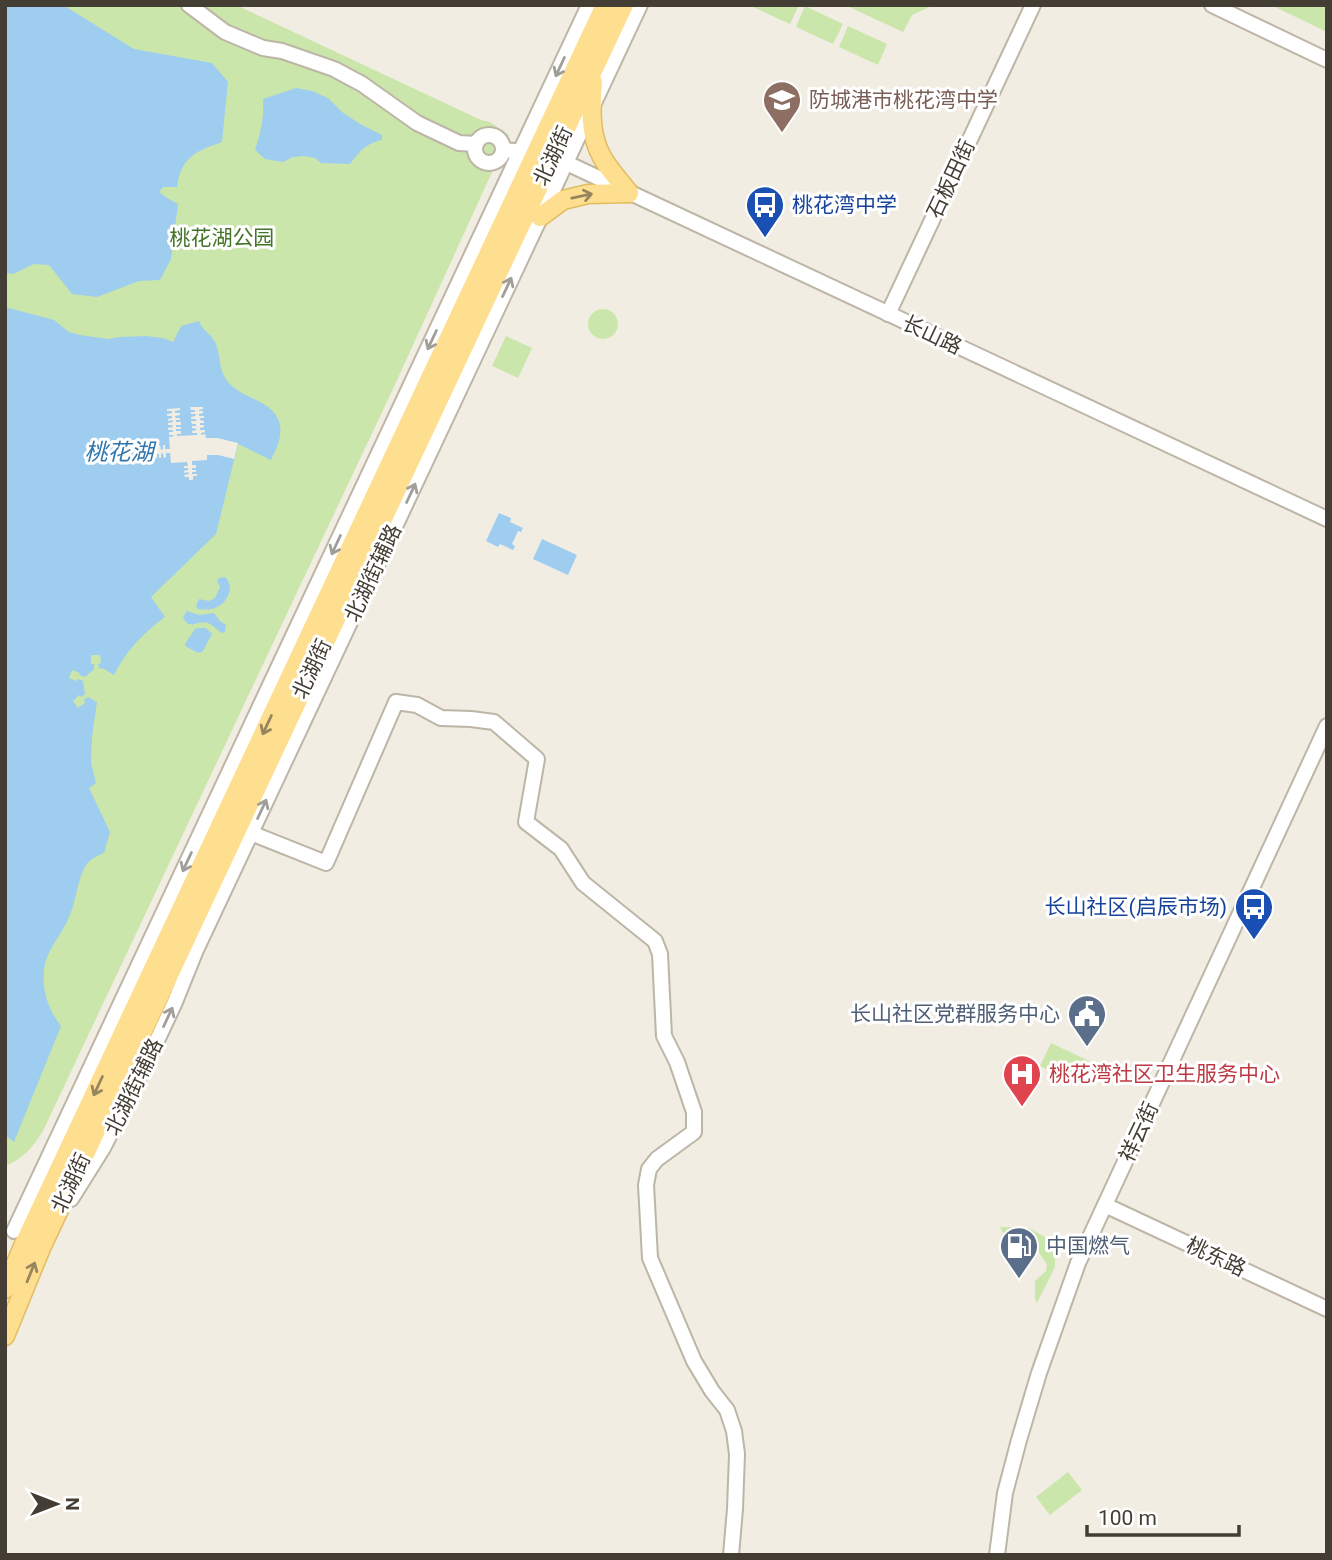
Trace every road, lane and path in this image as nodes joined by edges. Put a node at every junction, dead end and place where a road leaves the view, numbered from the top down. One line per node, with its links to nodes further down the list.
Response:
1 (189, 5): 11 (street)
2 (589, 5): 11 (street, one-way to 11)
3 (605, 5): 11 (main road, 北湖街)
4 (624, 5): 9 (main road, 北湖街)
5 (640, 5): 10 (street)
6 (1033, 5): 14 (street, 石板田街)
7 (1212, 5): 8 (street)
8 (1327, 60)
9 (594, 68): 10 (main road); 11 (main road, 北湖街)
10 (590, 111): 11 (street); 12 (main road)
11 (544, 156): 12 (street, 长山路); 13 (street); 15 (main road, 北湖街); 22 (street, one-way to 22); 23 (main road, 北湖街, one-way to 23)
12 (629, 193): 13 (main road, one-way to 12); 14 (street, 长山路)
13 (540, 217): 15 (street, one-way to 13)
14 (888, 314): 16 (street, 长山路)
15 (457, 377): 18 (main road, 北湖街, one-way to 15)
16 (1327, 519)
17 (1327, 726): 21 (street, 祥云街)
18 (290, 733): 19 (street, one-way to 18); 20 (main road, 北湖街)
19 (251, 833): 20 (street); 26 (street)
20 (221, 880): 25 (main road, 北湖街, one-way to 20)
21 (1105, 1205): 24 (street, 桃东路); 27 (street, 祥云街)
22 (14, 1231)
23 (5, 1289)
24 (1327, 1309)
25 (5, 1335)
26 (731, 1555)
27 (997, 1555)

